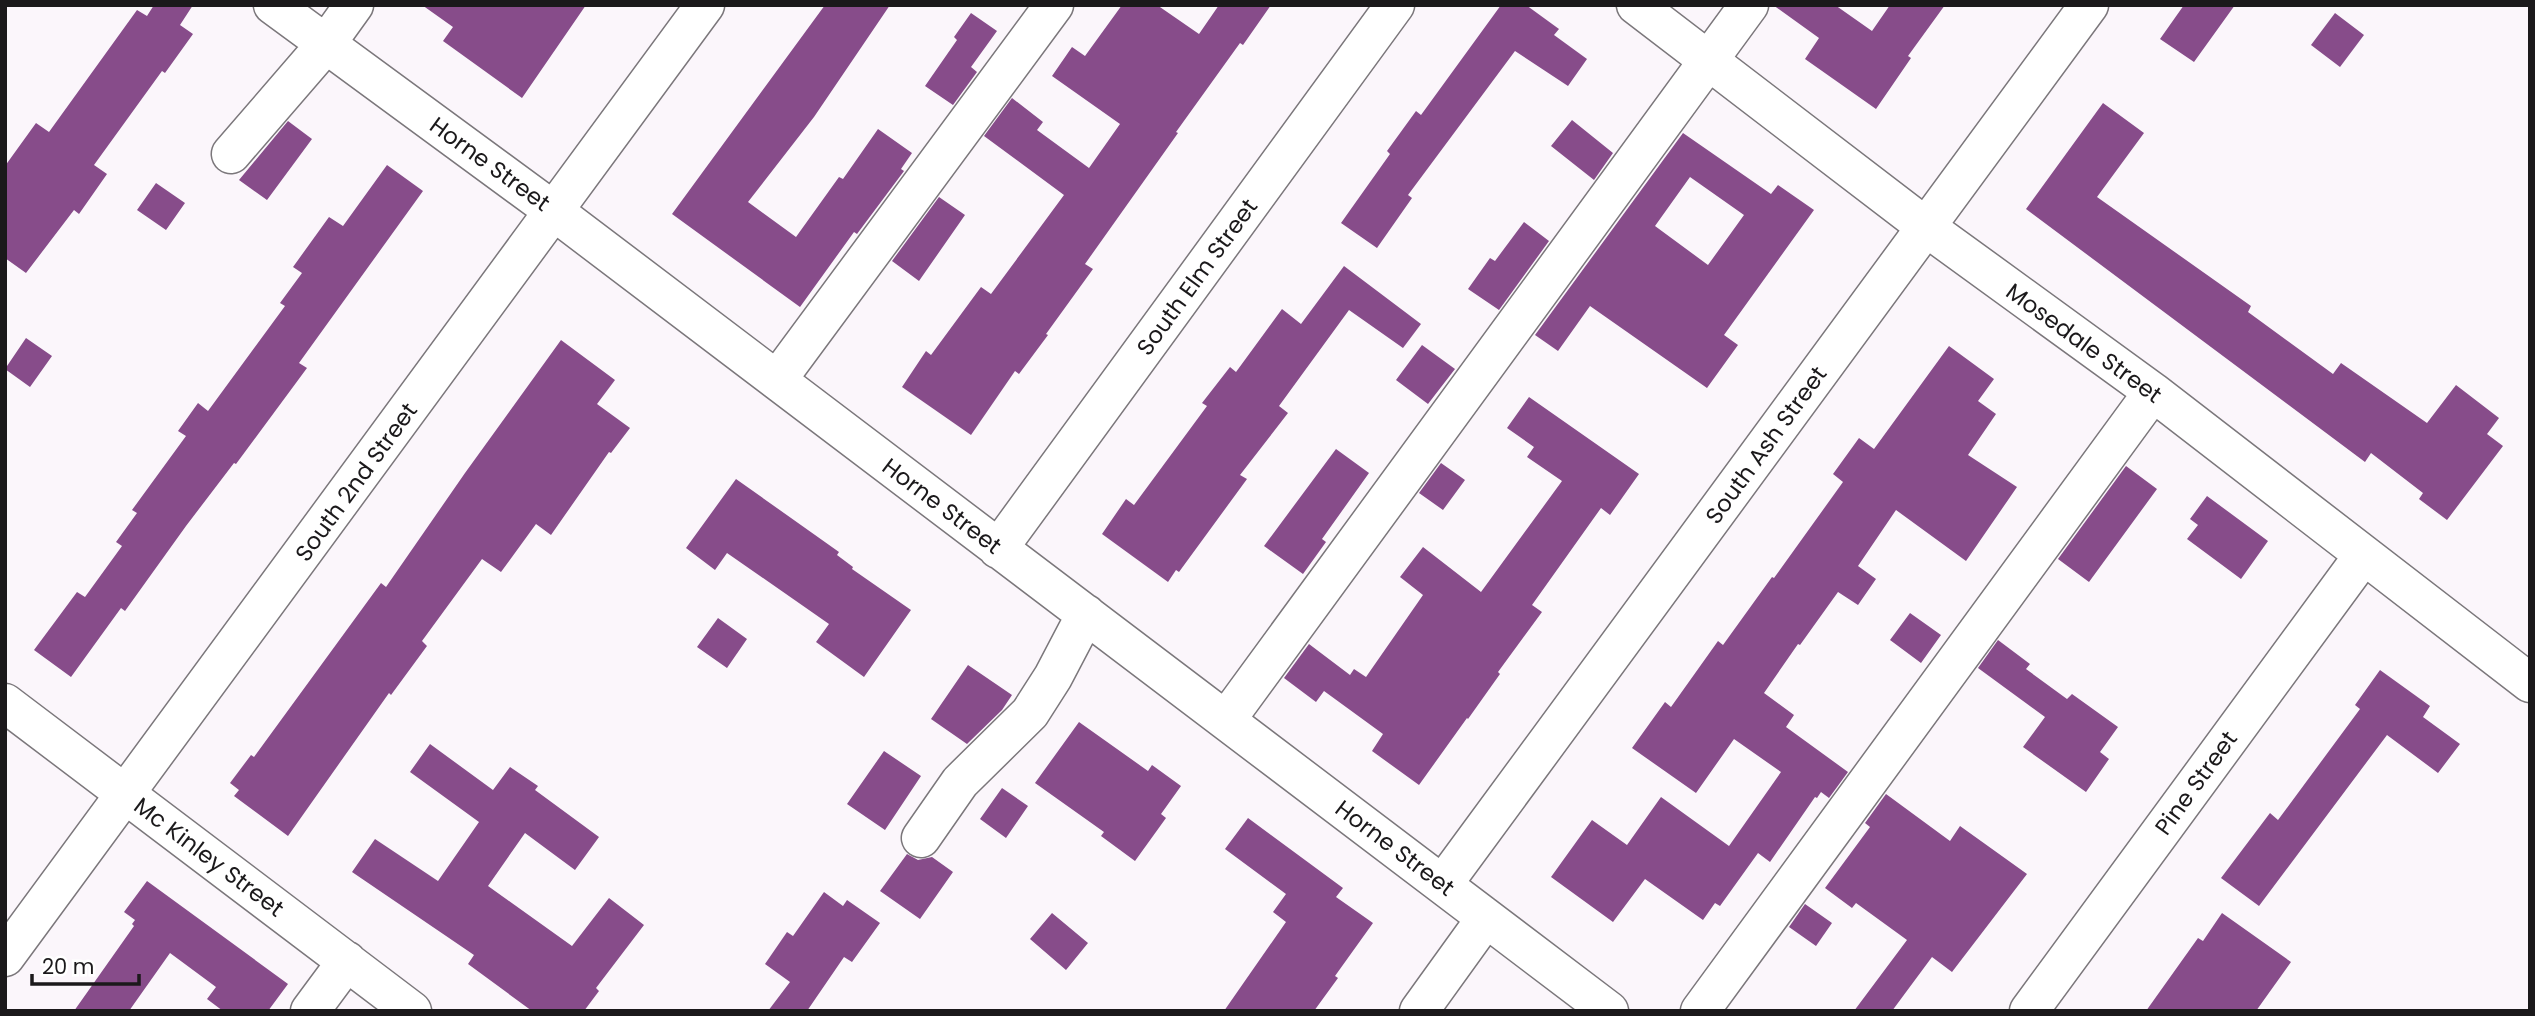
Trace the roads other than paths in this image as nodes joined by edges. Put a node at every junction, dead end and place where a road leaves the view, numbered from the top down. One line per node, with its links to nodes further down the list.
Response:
1 (272, 5): 9 (street, Horne Street)
2 (354, 5): 9 (street)
3 (705, 5): 12 (street, South 2nd Street)
4 (1054, 5): 14 (street)
5 (1395, 5): 16 (street, South Elm Street)
6 (1636, 5): 10 (street, Mosedale Street)
7 (1749, 5): 10 (street)
8 (2089, 5): 13 (street, South Ash Street)
9 (326, 44): 11 (street); 12 (street, Horne Street)
10 (1709, 60): 13 (street, Mosedale Street); 21 (street)
11 (231, 155)
12 (555, 212): 14 (street, Horne Street); 22 (street, South 2nd Street)
13 (1926, 227): 15 (street, Mosedale Street); 24 (street, South Ash Street)
14 (777, 380): 16 (street, Horne Street)
15 (2153, 392): 17 (street, Mosedale Street); 32 (street)
16 (998, 549): 18 (street, Horne Street)
17 (2363, 556): 19 (street, Mosedale Street); 33 (street, Pine Street)
18 (1086, 614): 21 (street, Horne Street); 23 (street)
19 (2530, 683)
20 (5, 703): 22 (street, Mc Kinley Street)
21 (1226, 720): 24 (street, Horne Street)
22 (126, 794): 26 (street, South 2nd Street); 27 (street, Mc Kinley Street)
23 (921, 838)
24 (1443, 884): 25 (street, Horne Street)
25 (1486, 918): 30 (street); 31 (street, Horne Street)
26 (5, 957)
27 (347, 961): 28 (street); 29 (street, Mc Kinley Street)
28 (310, 1011)
29 (412, 1011)
30 (1419, 1011)
31 (1609, 1011)
32 (1700, 1011)
33 (2029, 1011)

